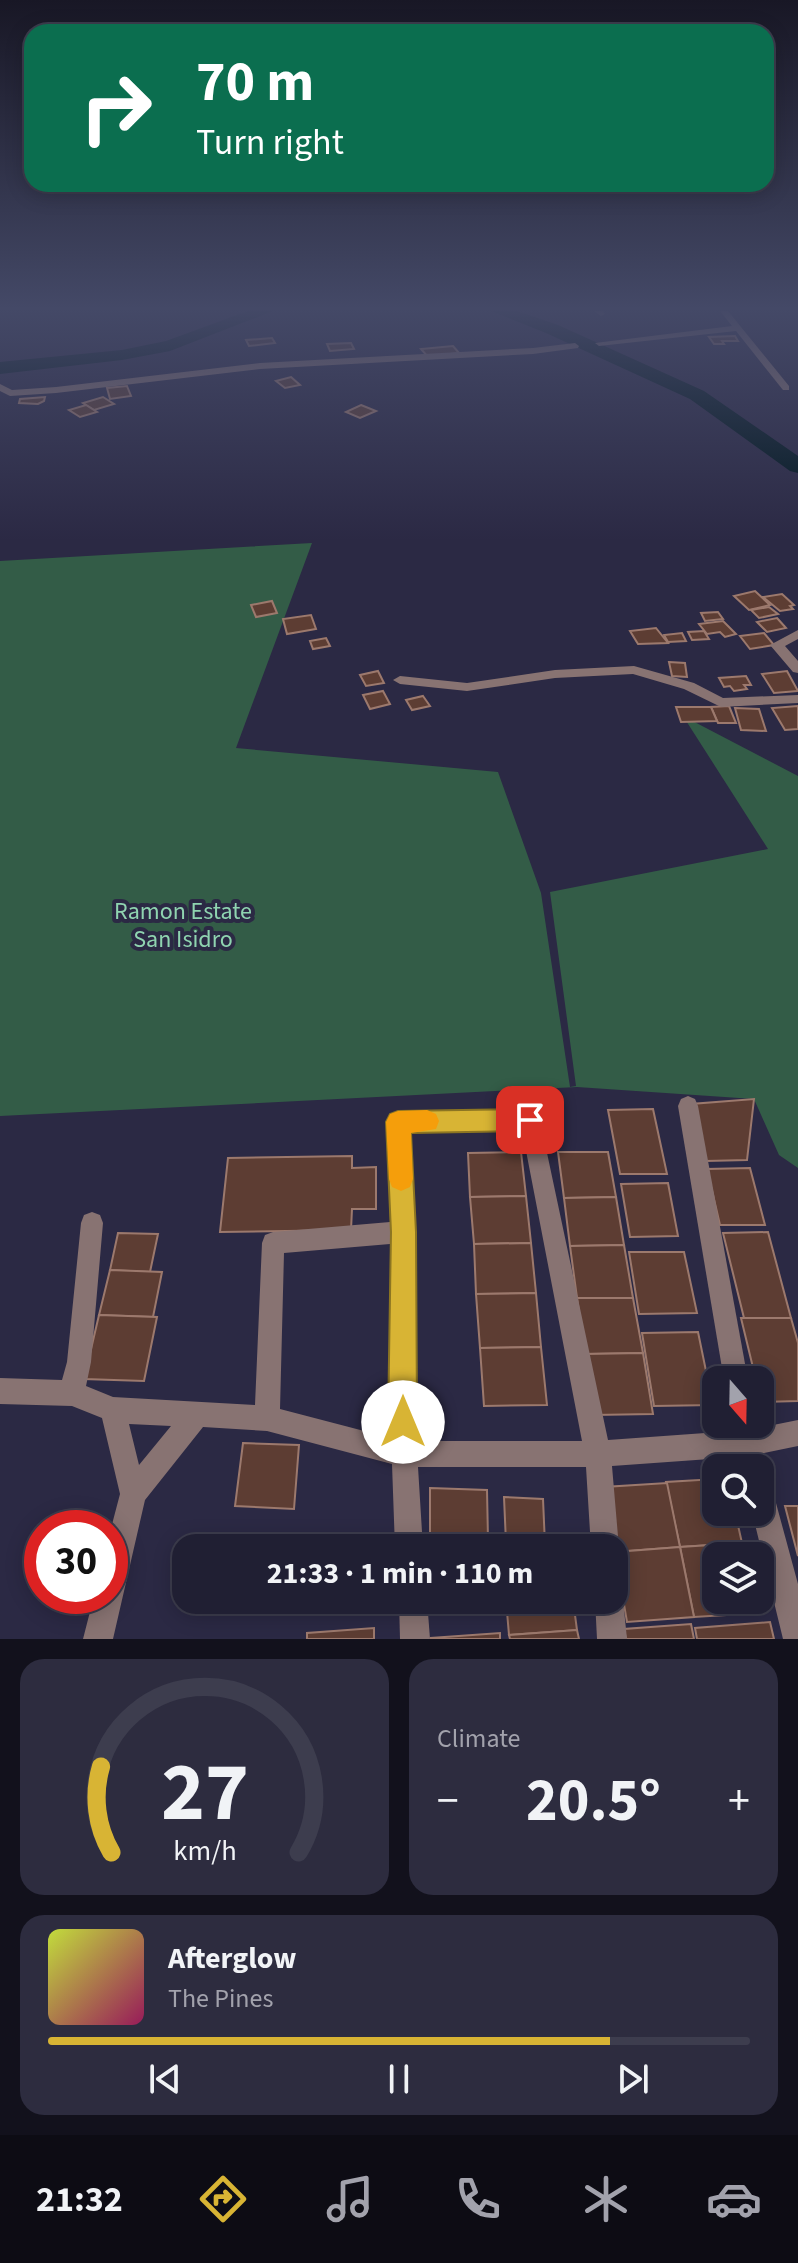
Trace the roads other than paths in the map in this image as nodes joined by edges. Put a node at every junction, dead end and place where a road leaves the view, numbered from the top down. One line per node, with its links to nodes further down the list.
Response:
1 (0, 387): 2 (street)
2 (77, 387)
3 (798, 634): 4 (street)
4 (798, 669)
5 (400, 680): 6 (street)
6 (798, 699)
7 (688, 1106): 10 (street)
8 (92, 1223): 12 (street)
9 (404, 1232): 15 (street); 18 (street); 19 (street)
10 (734, 1366)
11 (0, 1391): 12 (street)
12 (72, 1393): 13 (street)
13 (113, 1410): 14 (street); 20 (street)
14 (197, 1414): 15 (street); 20 (street)
15 (267, 1418): 18 (street)
16 (798, 1433): 17 (street)
17 (748, 1445): 19 (street)
18 (403, 1454): 19 (street); 23 (street)
19 (598, 1454): 24 (street)
20 (133, 1494): 21 (street)
21 (128, 1515)
22 (769, 1526): 31 (street)
23 (408, 1534)
24 (604, 1534)
25 (104, 1614): 28 (street)
26 (414, 1614): 29 (street)
27 (610, 1614): 30 (street)
28 (98, 1639)
29 (415, 1639)
30 (612, 1639)
31 (798, 1639)

